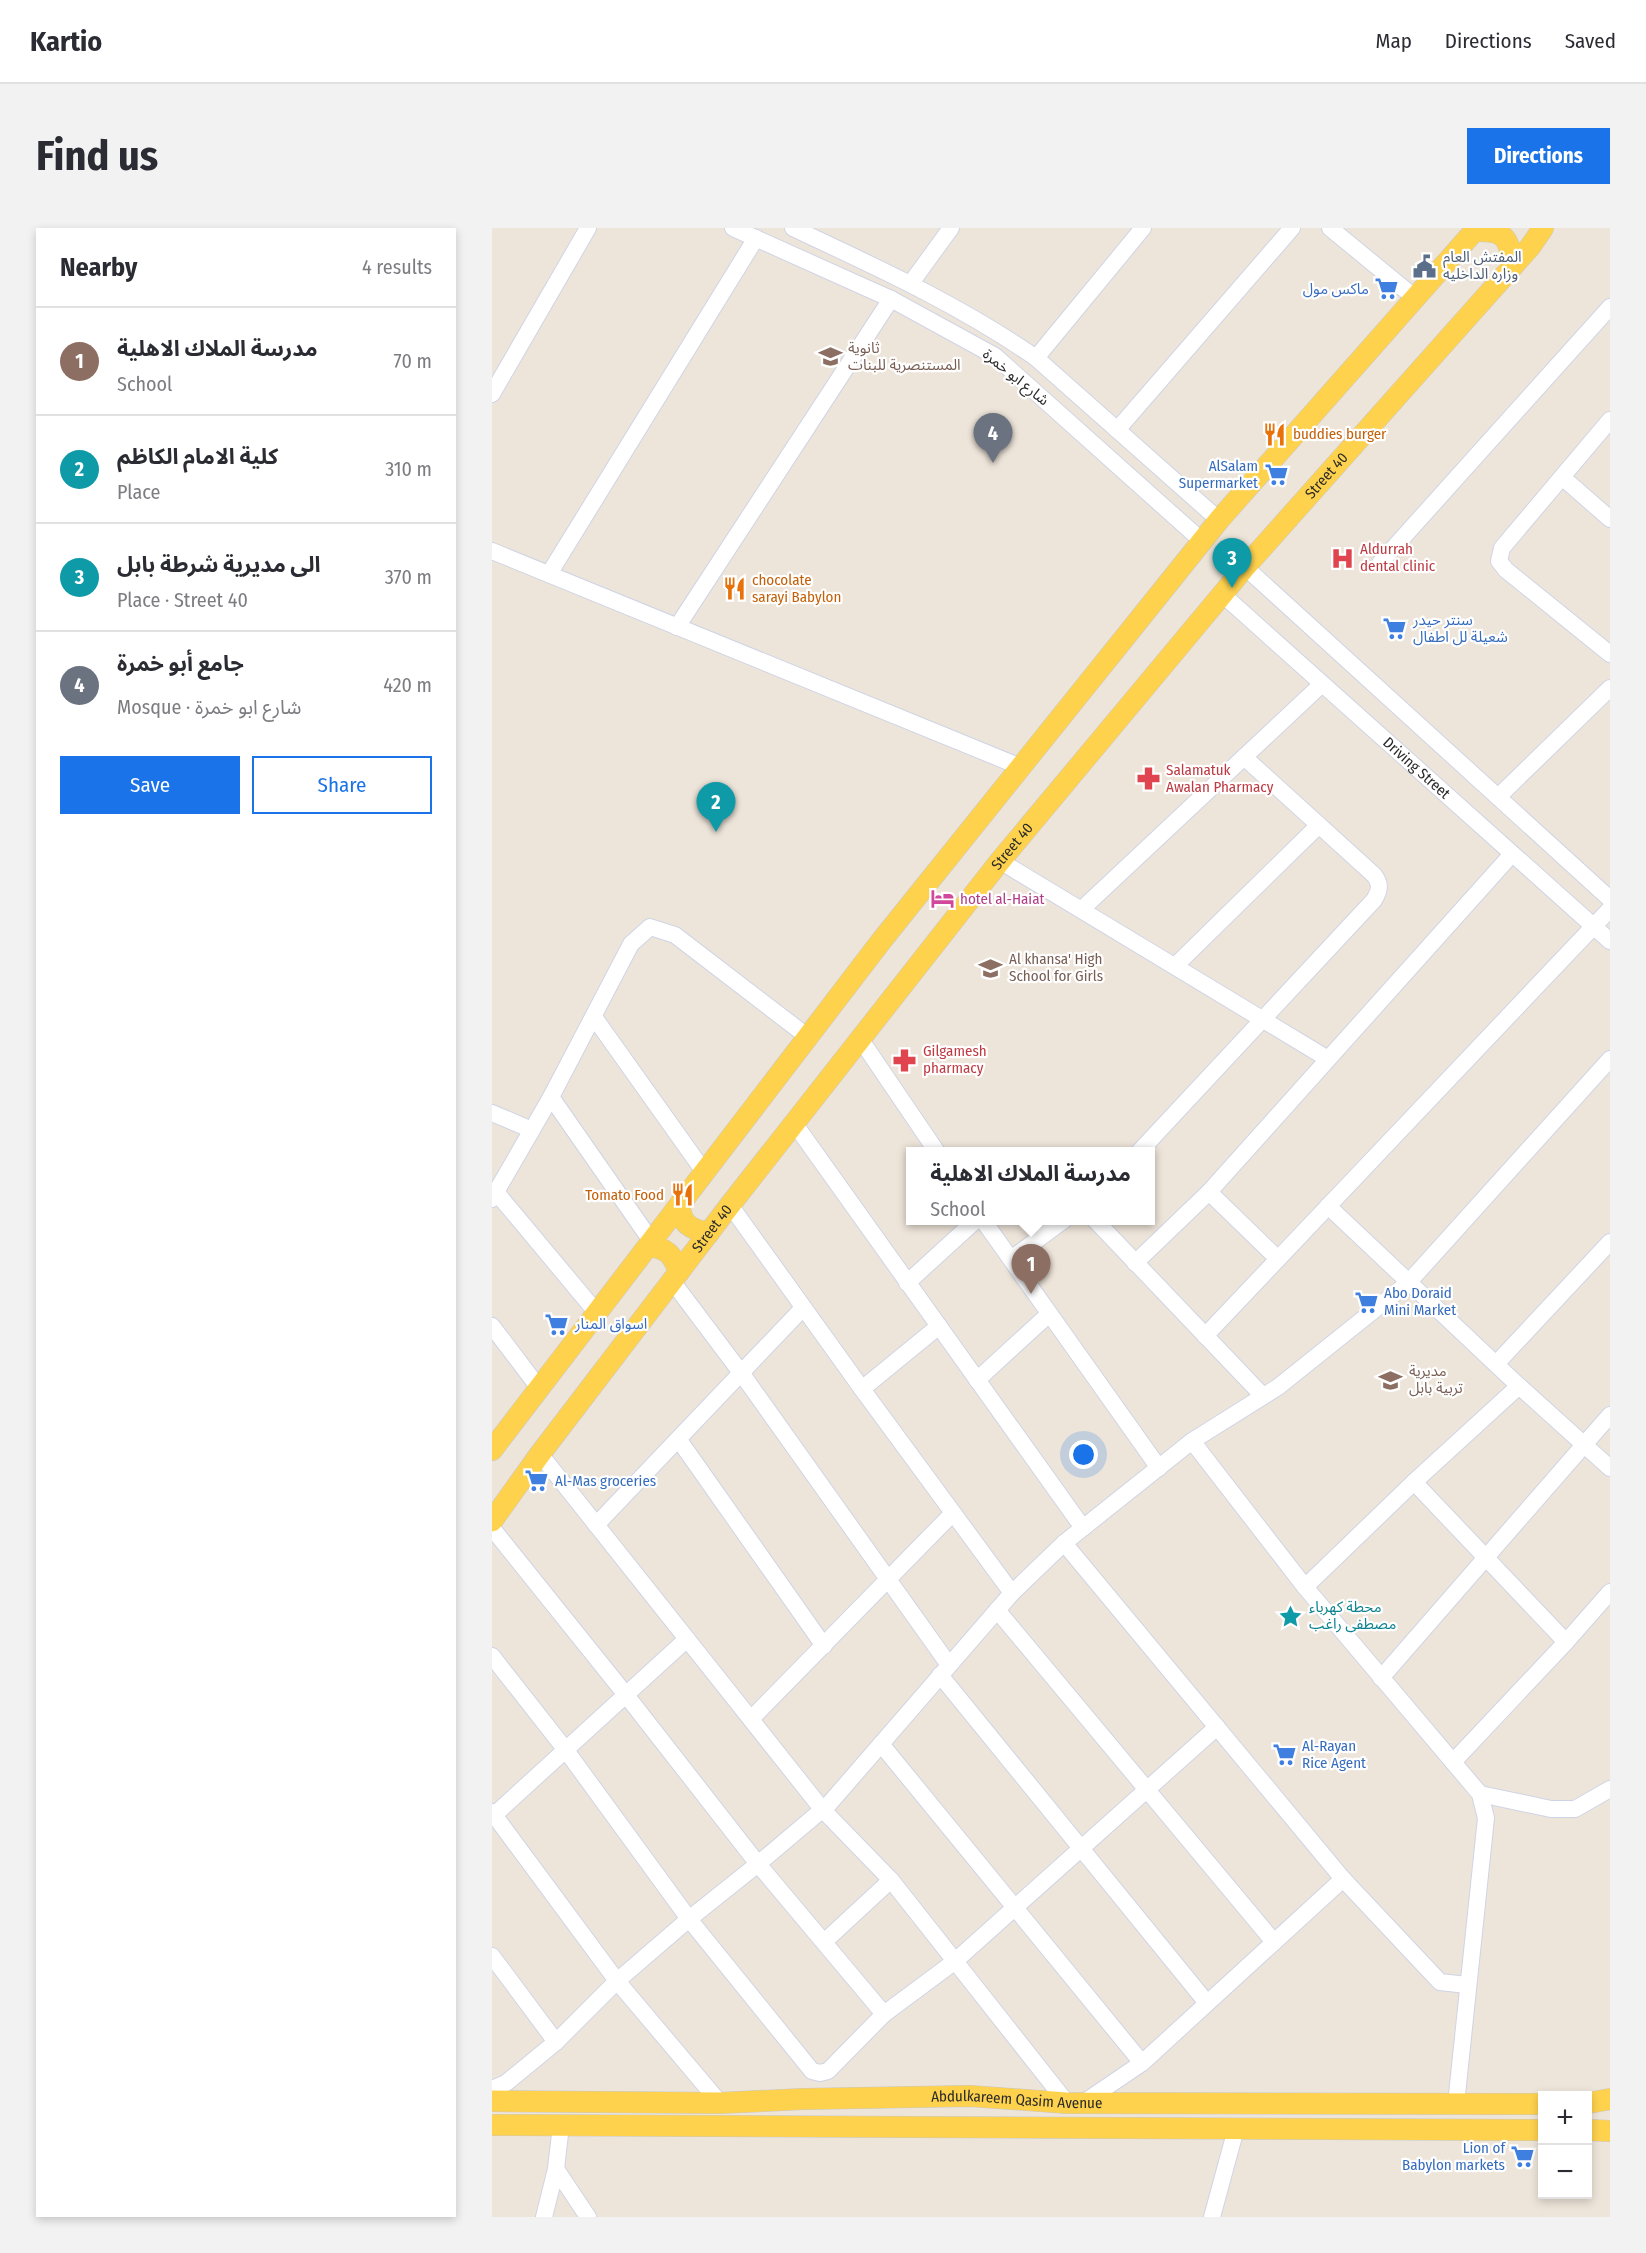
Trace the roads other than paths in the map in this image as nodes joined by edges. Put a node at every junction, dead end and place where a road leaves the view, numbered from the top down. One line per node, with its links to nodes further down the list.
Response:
1 (588, 228): 18 (street)
2 (733, 228): 10 (street, شارع ابو خمرة)
3 (793, 228): 12 (street, شارع ابو خمرة)
4 (951, 228): 12 (street)
5 (1143, 228): 17 (street)
6 (1292, 228): 20 (street)
7 (1330, 228): 13 (street)
8 (1544, 228): 11 (main road, Street 40)
9 (1475, 229): 11 (main road); 13 (main road)
10 (756, 238): 14 (street, شارع ابو خمرة); 28 (street)
11 (1514, 264): 27 (main road, Street 40)
12 (917, 287): 16 (street); 17 (street, شارع ابو خمرة)
13 (1414, 297): 23 (main road)
14 (891, 299): 16 (street, شارع ابو خمرة); 30 (street)
15 (1610, 307): 26 (street)
16 (912, 312): 24 (street, شارع ابو خمرة)
17 (1036, 358): 20 (street, شارع ابو خمرة)
18 (492, 394)
19 (1610, 420): 21 (street)
20 (1116, 429): 23 (street, شارع ابو خمرة)
21 (1562, 477): 22 (street); 31 (street)
22 (1610, 519)
23 (1219, 520): 24 (main road)
24 (1202, 541): 35 (main road)
25 (492, 551): 28 (street)
26 (1380, 563)
27 (1245, 567): 29 (main road, Street 40); 36 (street)
28 (549, 574): 30 (street)
29 (1222, 594): 32 (street, Driving Street); 39 (main road, Street 40)
30 (677, 627): 35 (street)
31 (1610, 654)
32 (1322, 684): 34 (street); 38 (street, Driving Street)
33 (1610, 688): 36 (street)
34 (1244, 757): 37 (street); 41 (street)
35 (1021, 767): 48 (main road)
36 (1498, 797): 40 (street)
37 (1319, 825): 45 (street); 47 (street)
38 (1512, 854): 43 (street, Driving Street); 50 (street)
39 (1000, 861): 41 (street); 49 (main road, Street 40)
40 (1610, 899)
41 (1082, 909): 45 (street)
42 (1610, 909): 43 (street)
43 (1594, 927): 44 (street, Driving Street); 63 (street)
44 (1610, 941)
45 (1175, 966): 47 (street)
46 (594, 1017): 48 (street); 52 (street); 58 (street)
47 (1263, 1020): 50 (street); 57 (street)
48 (808, 1037): 58 (main road)
49 (861, 1040): 54 (main road, Street 40); 56 (street)
50 (1328, 1059): 59 (street)
51 (1610, 1059): 75 (street)
52 (551, 1097): 55 (street); 70 (street)
53 (492, 1113): 55 (street)
54 (794, 1122): 61 (main road, Street 40); 76 (street)
55 (532, 1130): 60 (street)
56 (933, 1147)
57 (1144, 1147)
58 (705, 1173): 62 (main road)
59 (1209, 1192): 72 (street); 73 (street)
60 (494, 1196): 78 (street)
61 (730, 1204): 68 (main road, Street 40); 77 (street)
62 (680, 1205): 68 (main road); 70 (main road)
63 (1328, 1206): 72 (street); 75 (street)
64 (972, 1225): 76 (street)
65 (986, 1225): 71 (street)
66 (1058, 1225): 71 (street)
67 (1099, 1225): 73 (street)
68 (709, 1233): 74 (main road, Street 40)
69 (1610, 1242): 83 (street)
70 (650, 1244): 74 (main road); 78 (main road)
71 (1011, 1259): 79 (street)
72 (1278, 1259): 82 (street)
73 (1135, 1263): 82 (street)
74 (676, 1276): 84 (street); 95 (main road, Street 40)
75 (1408, 1282): 83 (street); 89 (street)
76 (907, 1283): 81 (street)
77 (803, 1308): 84 (street); 88 (street)
78 (597, 1313): 87 (main road)
79 (1049, 1314): 85 (street); 96 (street)
80 (492, 1326): 87 (street)
81 (939, 1326): 85 (street); 88 (street)
82 (1205, 1336): 89 (street)
83 (1496, 1364): 86 (street)
84 (742, 1374): 91 (street); 106 (street)
85 (977, 1380): 103 (street)
86 (1519, 1386): 93 (street); 98 (street)
87 (540, 1388): 94 (main road)
88 (862, 1389): 99 (street)
89 (1263, 1396): 92 (street)
90 (1610, 1415): 93 (street)
91 (678, 1440): 101 (street); 113 (street)
92 (1192, 1442): 96 (street); 107 (street)
93 (1583, 1444): 97 (street); 105 (street)
94 (492, 1450)
95 (540, 1454): 100 (main road, Street 40); 101 (street)
96 (1159, 1468): 103 (street)
97 (1610, 1468)
98 (1414, 1482): 105 (street); 107 (street)
99 (953, 1514): 106 (street); 109 (street)
100 (492, 1521)
101 (596, 1525): 111 (street)
102 (492, 1528): 117 (street)
103 (1083, 1528): 104 (street)
104 (1064, 1543): 109 (street); 119 (street)
105 (1486, 1556): 112 (street); 116 (street)
106 (888, 1580): 113 (street); 115 (street)
107 (1305, 1587): 116 (street)
108 (1610, 1592): 112 (street)
109 (1012, 1593): 110 (street)
110 (997, 1610): 115 (street); 123 (street)
111 (687, 1639): 117 (street); 118 (street)
112 (1566, 1642): 122 (street)
113 (824, 1646): 118 (street)
114 (492, 1656): 121 (street)
115 (945, 1670): 120 (street); 128 (street)
116 (1381, 1678): 122 (street)
117 (626, 1695): 121 (street); 129 (street)
118 (751, 1719): 126 (street)
119 (1217, 1726): 123 (street); 130 (street)
120 (880, 1744): 126 (street); 132 (street)
121 (565, 1749): 127 (street); 133 (street)
122 (1453, 1762): 125 (street)
123 (1146, 1789): 128 (street); 135 (street)
124 (1610, 1789): 125 (street)
125 (1480, 1794): 139 (street)
126 (822, 1809): 129 (street); 131 (street)
127 (493, 1815): 138 (street)
128 (1080, 1847): 132 (street); 140 (street)
129 (758, 1864): 133 (street); 134 (street)
130 (1343, 1879): 135 (street); 139 (street)
131 (891, 1880): 134 (street); 137 (street)
132 (1014, 1906): 137 (street); 143 (street)
133 (689, 1919): 138 (street); 144 (street)
134 (824, 1942): 141 (street)
135 (1274, 1942): 140 (street)
136 (492, 1956): 142 (street)
137 (954, 1962): 141 (street); 153 (street)
138 (617, 1981): 142 (street); 152 (street)
139 (1467, 1985): 154 (street)
140 (1207, 2003): 143 (street)
141 (884, 2014): 144 (street)
142 (556, 2042): 145 (street)
143 (1142, 2063): 153 (street)
144 (820, 2073): 147 (street)
145 (516, 2074): 146 (street); 150 (street)
146 (492, 2089)
147 (816, 2098): 152 (main road, Abdulkareem Qasim Avenue); 153 (main road, Abdulkareem Qasim Avenue)
148 (1610, 2099): 151 (main road)
149 (492, 2101): 150 (main road, Abdulkareem Qasim Avenue)
150 (528, 2102): 152 (main road, Abdulkareem Qasim Avenue)
151 (1592, 2102)
152 (720, 2103)
153 (1075, 2103): 154 (main road, Abdulkareem Qasim Avenue)
154 (1456, 2104): 155 (main road, Abdulkareem Qasim Avenue)
155 (1538, 2104)
156 (492, 2125): 157 (main road, Abdulkareem Qasim Avenue)
157 (561, 2125): 158 (main road, Abdulkareem Qasim Avenue); 162 (street)
158 (1236, 2128): 159 (main road, Abdulkareem Qasim Avenue); 165 (street)
159 (1538, 2130)
160 (1592, 2130): 161 (main road)
161 (1610, 2131)
162 (556, 2169): 163 (street); 164 (street)
163 (544, 2217)
164 (588, 2217)
165 (1212, 2217)

